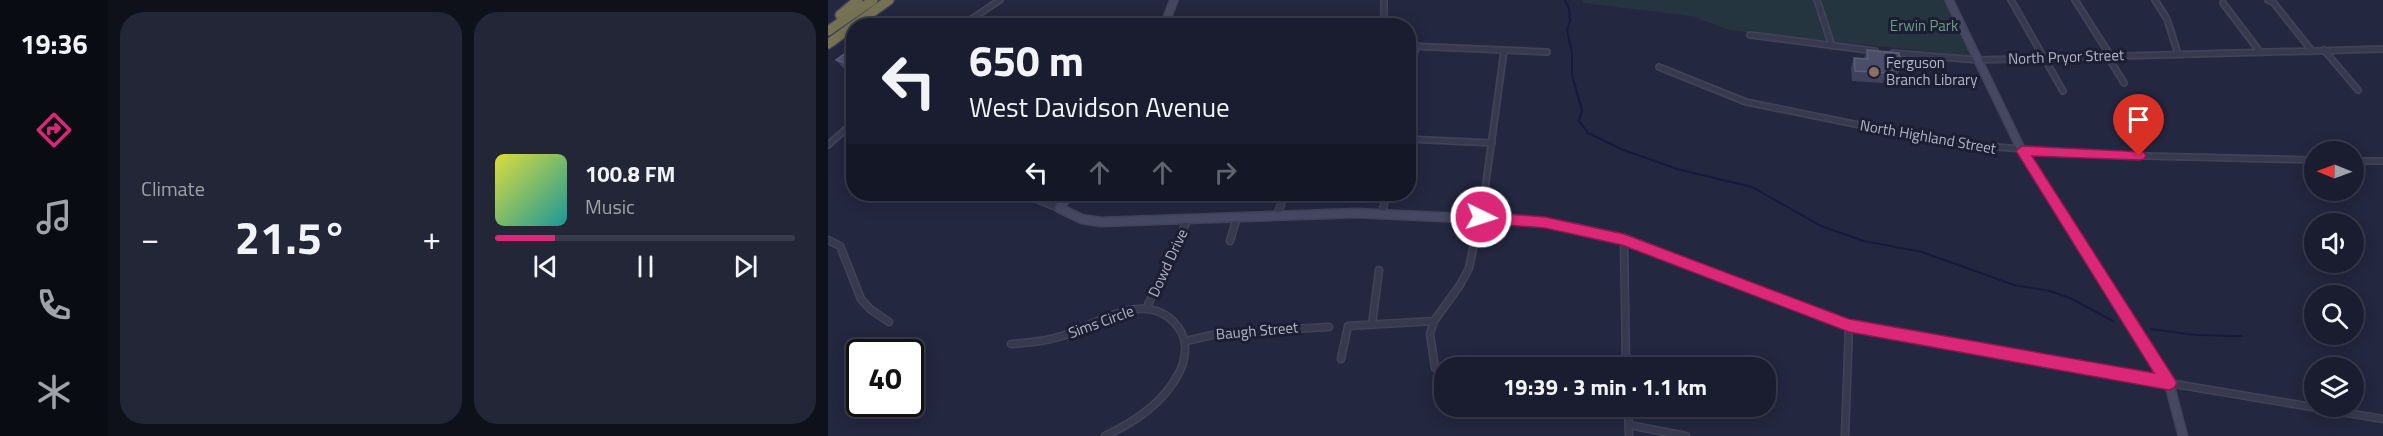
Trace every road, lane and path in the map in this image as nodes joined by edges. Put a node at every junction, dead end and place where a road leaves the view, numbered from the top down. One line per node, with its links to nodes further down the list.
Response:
1 (858, 0): 20 (highway)
2 (873, 0): 14 (highway)
3 (889, 0): 15 (highway)
4 (1000, 0): 16 (street)
5 (1174, 0): 17 (street)
6 (1384, 0): 18 (street)
7 (1817, 0): 26 (street)
8 (1949, 0): 36 (street)
9 (2011, 0): 35 (street)
10 (2075, 0): 34 (street)
11 (2156, 0): 33 (street)
12 (2270, 1): 30 (street)
13 (2223, 3): 32 (street)
14 (847, 18)
15 (864, 18)
16 (973, 18)
17 (1167, 18)
18 (1384, 18)
19 (846, 19): 21 (highway)
20 (828, 24)
21 (828, 31)
22 (846, 31): 24 (highway)
23 (1750, 35): 26 (street, North Pryor Street)
24 (828, 44)
25 (1416, 46): 29 (street)
26 (1832, 46): 36 (street, North Pryor Street)
27 (2383, 49): 28 (street, North Pryor Street)
28 (2324, 50): 30 (street, North Pryor Street); 39 (street)
29 (1504, 51): 31 (street); 43 (street)
30 (2312, 51): 32 (street, North Pryor Street)
31 (1546, 52)
32 (2260, 52): 33 (street, North Pryor Street)
33 (2178, 54): 34 (street, North Pryor Street)
34 (2110, 55): 35 (street, North Pryor Street); 38 (street)
35 (2044, 57): 36 (street, North Pryor Street); 40 (street)
36 (1978, 60): 45 (street)
37 (1659, 67): 45 (street, North Highland Street)
38 (2124, 83)
39 (2358, 90)
40 (2063, 91)
41 (846, 129): 44 (street)
42 (1416, 139): 43 (street)
43 (1492, 143): 57 (street)
44 (828, 145)
45 (2022, 151): 46 (street, North Highland Street); 74 (street)
46 (2304, 160)
47 (2364, 161): 48 (street)
48 (2383, 161)
49 (1042, 201): 53 (street)
50 (1064, 201): 53 (street)
51 (1282, 201): 55 (street)
52 (1385, 201): 54 (street)
53 (1059, 208): 58 (street)
54 (1382, 213): 55 (street); 57 (street)
55 (1277, 216): 56 (street)
56 (1237, 217): 58 (street); 61 (street)
57 (1481, 217): 59 (street); 64 (street)
58 (1188, 219): 63 (street, Dowd Drive)
59 (1624, 239): 67 (street); 72 (street)
60 (828, 240): 65 (street)
61 (1230, 241)
62 (1380, 270): 66 (street)
63 (1147, 307): 69 (street, Sims Circle); 70 (street, Sims Circle)
64 (1434, 321): 66 (street); 71 (street)
65 (890, 322)
66 (1372, 325): 73 (street)
67 (1849, 326): 74 (street); 81 (street)
68 (1329, 327): 69 (street, Baugh Street)
69 (1186, 341): 78 (street)
70 (1011, 345)
71 (1434, 357)
72 (1626, 357)
73 (1341, 359)
74 (2169, 383): 76 (street); 82 (street)
75 (1629, 417): 77 (street)
76 (2383, 419)
77 (1629, 425): 79 (street); 80 (street)
78 (1105, 436)
79 (1629, 436)
80 (1686, 436)
81 (1845, 436)
82 (2183, 436)

